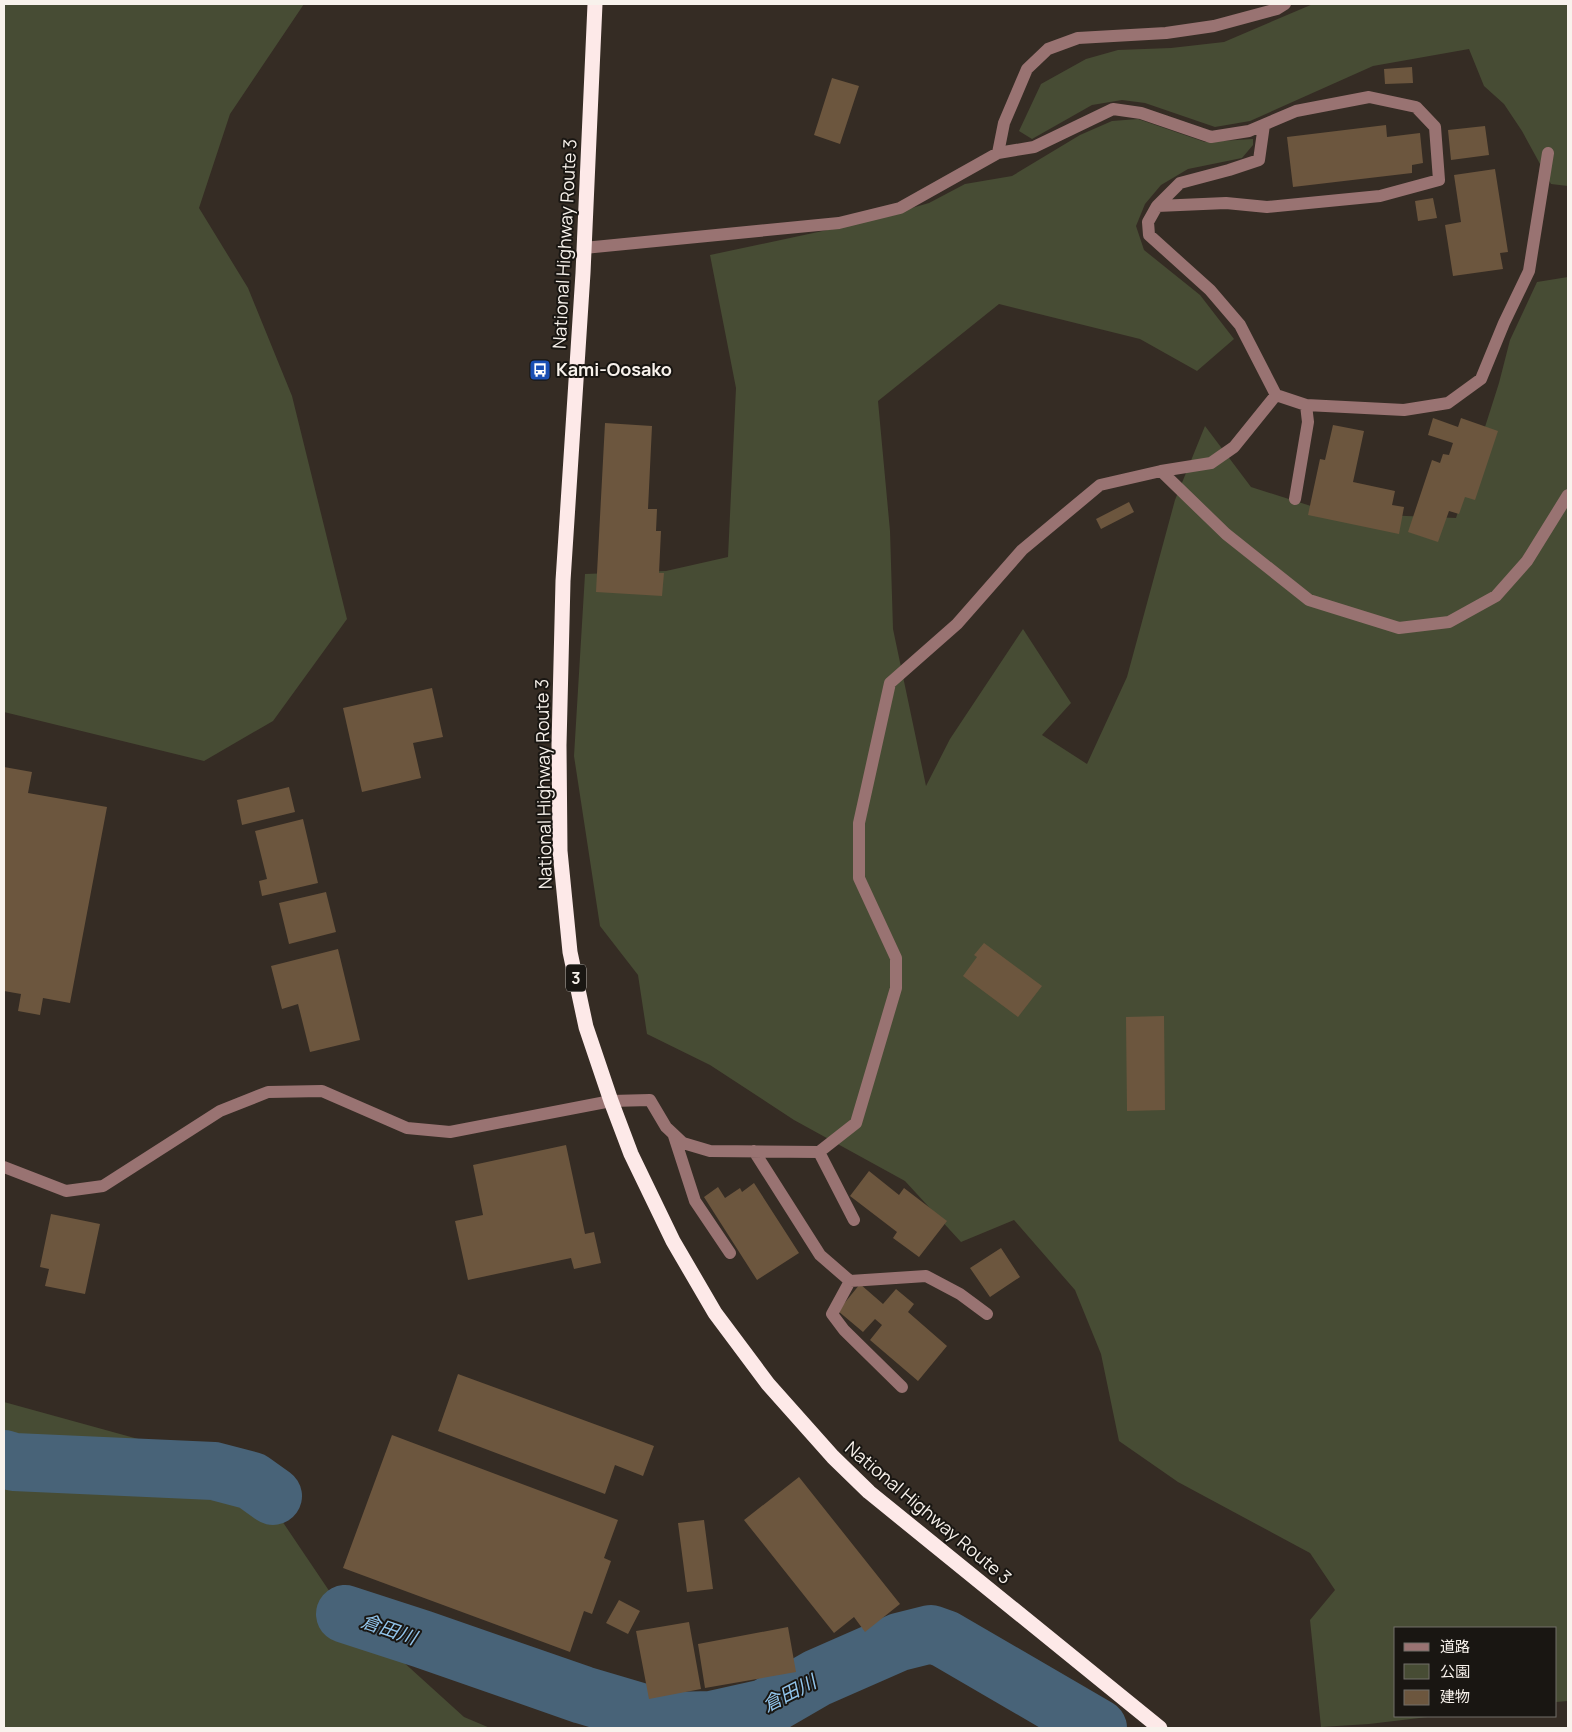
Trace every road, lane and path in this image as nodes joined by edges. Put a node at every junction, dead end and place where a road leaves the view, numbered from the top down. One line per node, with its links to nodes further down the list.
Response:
1 (595, 4): 7 (highway, National Highway Route 3 / 3)
2 (1286, 4): 4 (street)
3 (1264, 125): 4 (street); 6 (street); 6 (street)
4 (998, 153): 7 (street)
5 (1548, 154): 9 (street)
6 (1157, 206): 8 (street)
7 (584, 248): 13 (highway, National Highway Route 3 / 3)
8 (1276, 396): 9 (street); 10 (street)
9 (1306, 405): 12 (street)
10 (1162, 471): 11 (street); 16 (street)
11 (1568, 495)
12 (1295, 499)
13 (611, 1101): 14 (street); 17 (street); 23 (highway, National Highway Route 3 / 3)
14 (673, 1134): 15 (street); 19 (street)
15 (754, 1151): 16 (street); 20 (street)
16 (819, 1152): 18 (street)
17 (4, 1167)
18 (854, 1220)
19 (730, 1253)
20 (850, 1281): 21 (street); 22 (street)
21 (987, 1314)
22 (902, 1387)
23 (1160, 1728)

